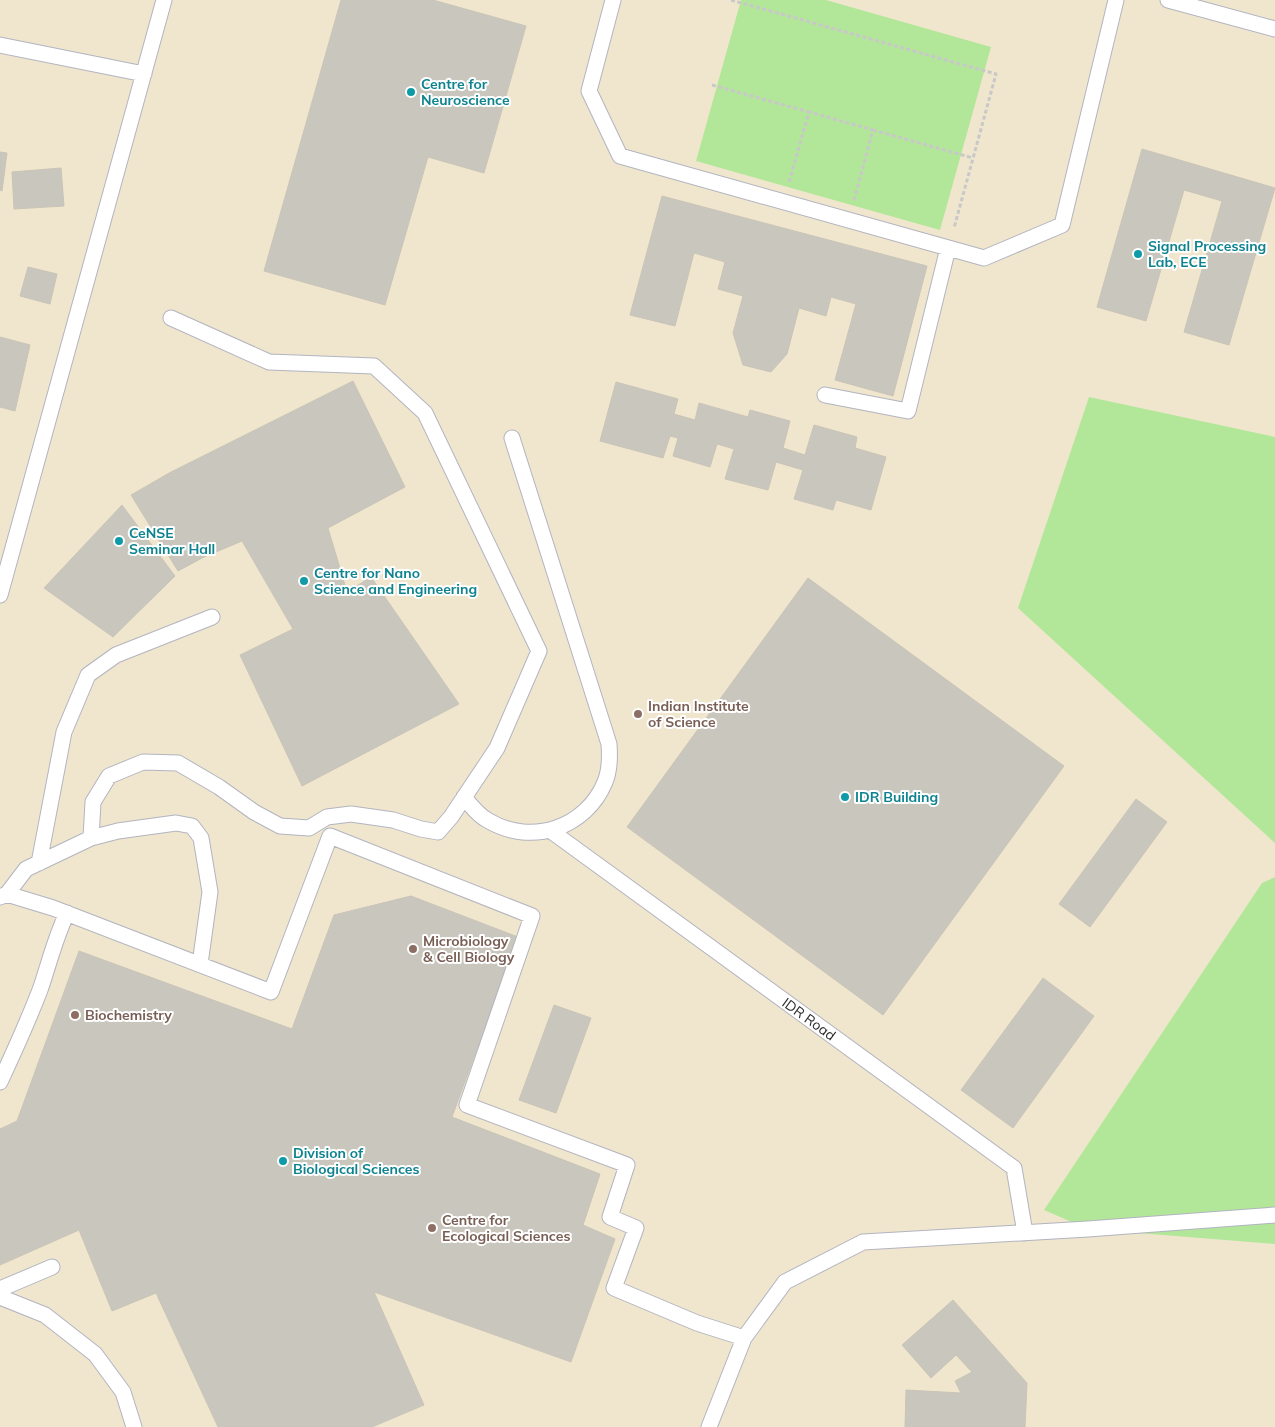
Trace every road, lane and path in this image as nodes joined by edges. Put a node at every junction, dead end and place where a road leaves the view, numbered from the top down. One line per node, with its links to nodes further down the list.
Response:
1 (164, 0): 8 (lane)
2 (613, 0): 13 (lane)
3 (731, 0): 12 (path)
4 (1116, 0): 15 (lane)
5 (1168, 0): 6 (lane)
6 (1275, 29)
7 (0, 45): 8 (lane)
8 (144, 74): 19 (lane)
9 (712, 85): 10 (path)
10 (809, 112): 11 (path); 13 (path)
11 (873, 130): 12 (path); 14 (path)
12 (973, 158): 15 (path)
13 (784, 202): 14 (lane)
14 (848, 220): 15 (lane)
15 (948, 248): 17 (lane)
16 (171, 318): 21 (lane)
17 (825, 395)
18 (512, 438): 22 (lane)
19 (0, 595)
20 (212, 618): 24 (lane)
21 (464, 797): 22 (lane); 23 (lane)
22 (551, 831): 30 (lane, IDR Road)
23 (91, 838): 24 (lane); 27 (lane)
24 (39, 863): 25 (lane)
25 (4, 895): 26 (lane)
26 (67, 913): 27 (lane); 28 (lane)
27 (200, 964): 34 (lane)
28 (0, 1082)
29 (1275, 1215): 30 (lane)
30 (1025, 1233): 34 (lane)
31 (52, 1267): 32 (lane)
32 (0, 1289)
33 (0, 1297): 35 (lane)
34 (744, 1338): 36 (lane)
35 (134, 1427)
36 (709, 1427)

